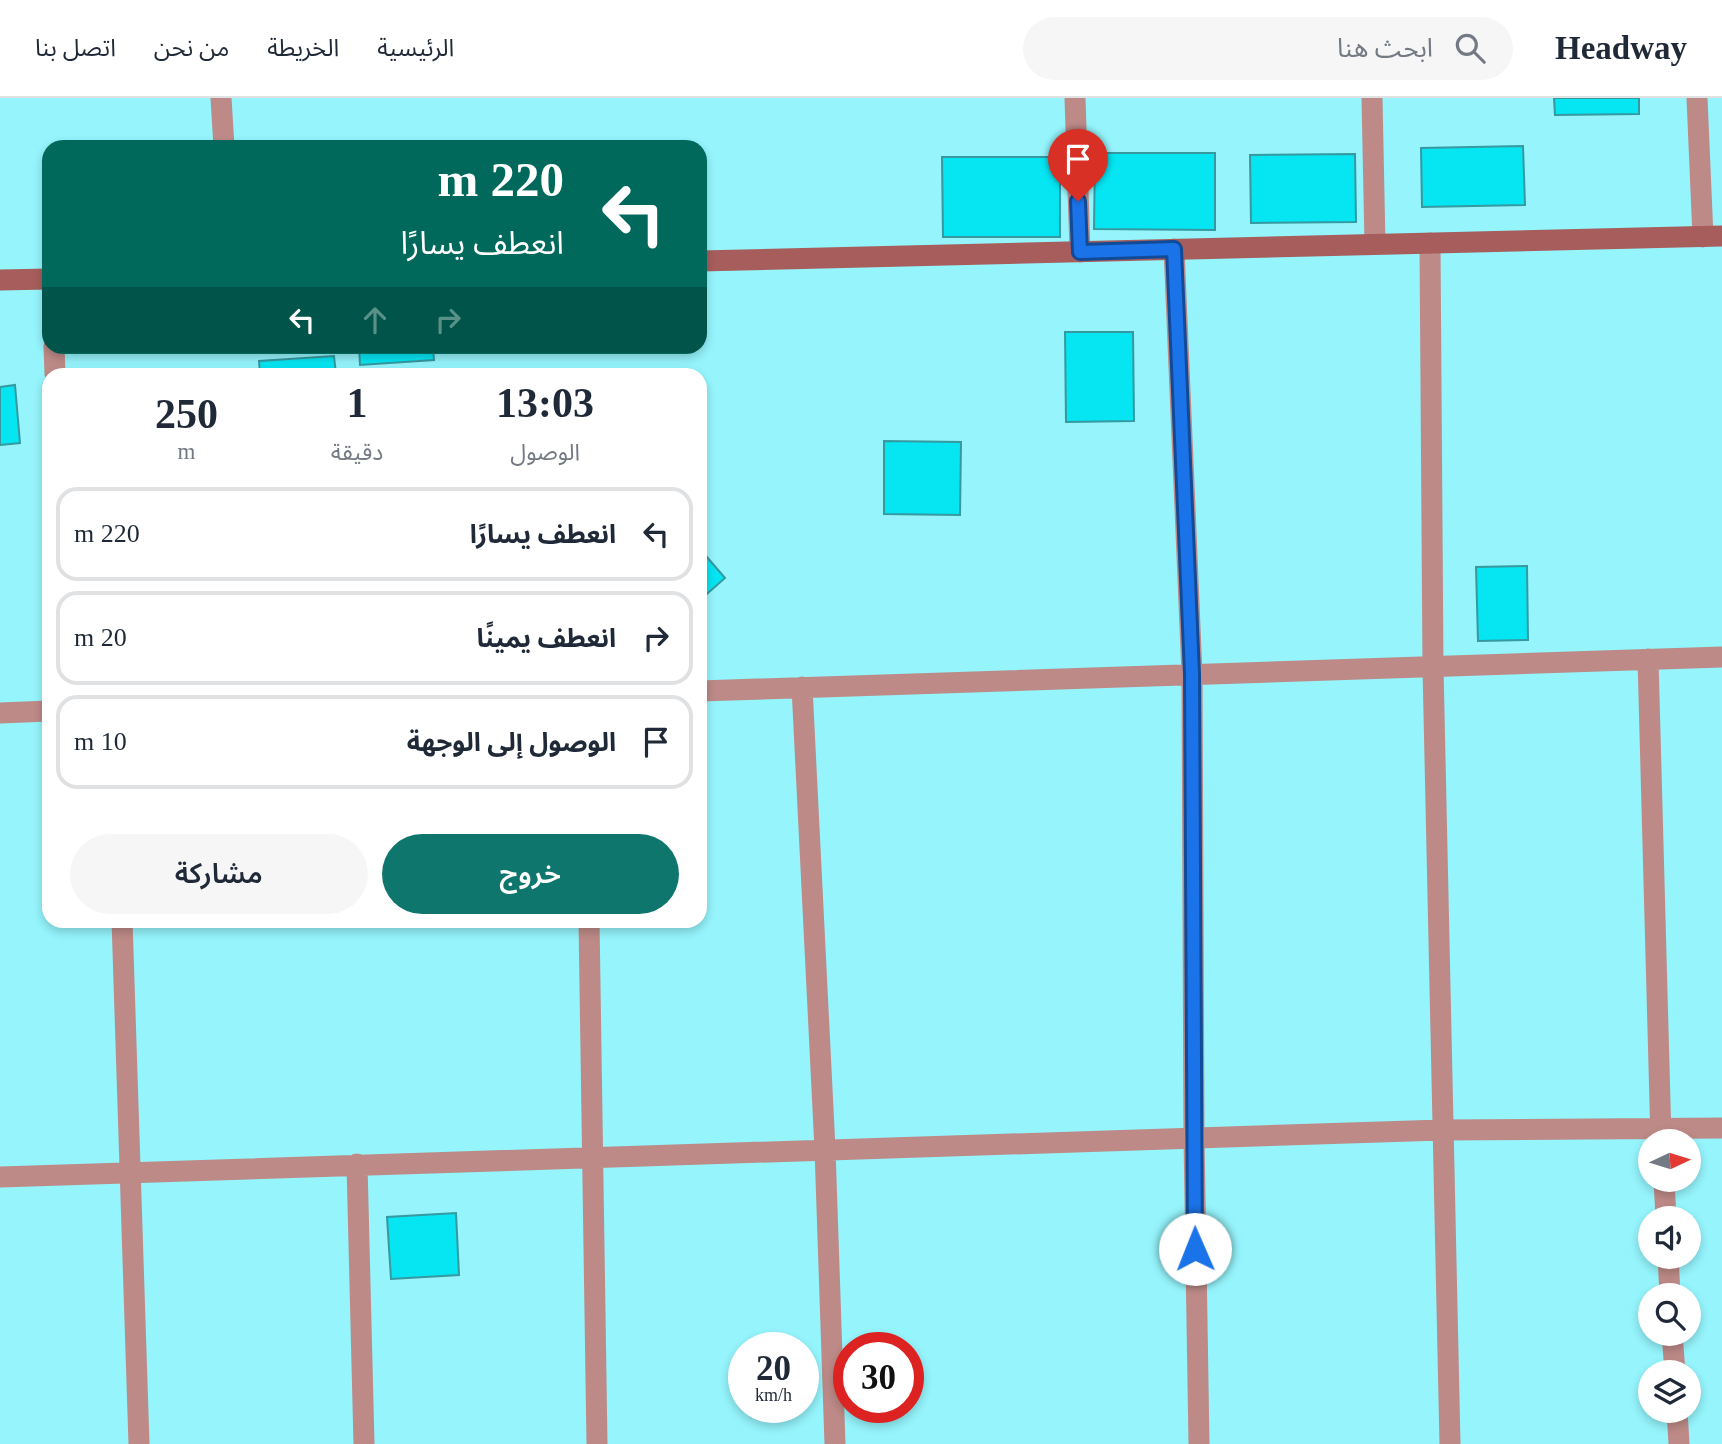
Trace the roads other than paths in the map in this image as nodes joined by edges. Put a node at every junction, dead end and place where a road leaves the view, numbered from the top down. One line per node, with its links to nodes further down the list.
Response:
1 (221, 98): 5 (street)
2 (1075, 98): 10 (street)
3 (1371, 98): 8 (street)
4 (1697, 98): 6 (street)
5 (224, 140)
6 (1712, 237): 7 (main road)
7 (1430, 243): 8 (main road); 16 (street)
8 (1375, 244): 9 (main road)
9 (1174, 249): 10 (main road); 17 (street)
10 (1080, 252): 11 (main road)
11 (707, 261)
12 (42, 279): 13 (main road)
13 (0, 281)
14 (1722, 657): 15 (street)
15 (1648, 659): 16 (street); 25 (street)
16 (1433, 667): 17 (street); 26 (street)
17 (1192, 674): 18 (street); 29 (street)
18 (802, 687): 19 (street); 30 (street)
19 (707, 691)
20 (42, 712): 21 (street)
21 (0, 713)
22 (122, 928): 33 (street)
23 (589, 928): 31 (street)
24 (1722, 1128): 27 (street)
25 (1661, 1129)
26 (1442, 1130): 28 (street); 29 (street); 41 (street)
27 (1701, 1130)
28 (1638, 1134)
29 (1194, 1138): 30 (street); 40 (street)
30 (825, 1149): 31 (street); 39 (street)
31 (593, 1156): 32 (street); 38 (street)
32 (357, 1164): 33 (street); 37 (street)
33 (131, 1172): 34 (street); 36 (street)
34 (0, 1177)
35 (1678, 1423): 42 (street)
36 (139, 1444)
37 (364, 1444)
38 (597, 1444)
39 (835, 1444)
40 (1199, 1444)
41 (1450, 1444)
42 (1679, 1444)

